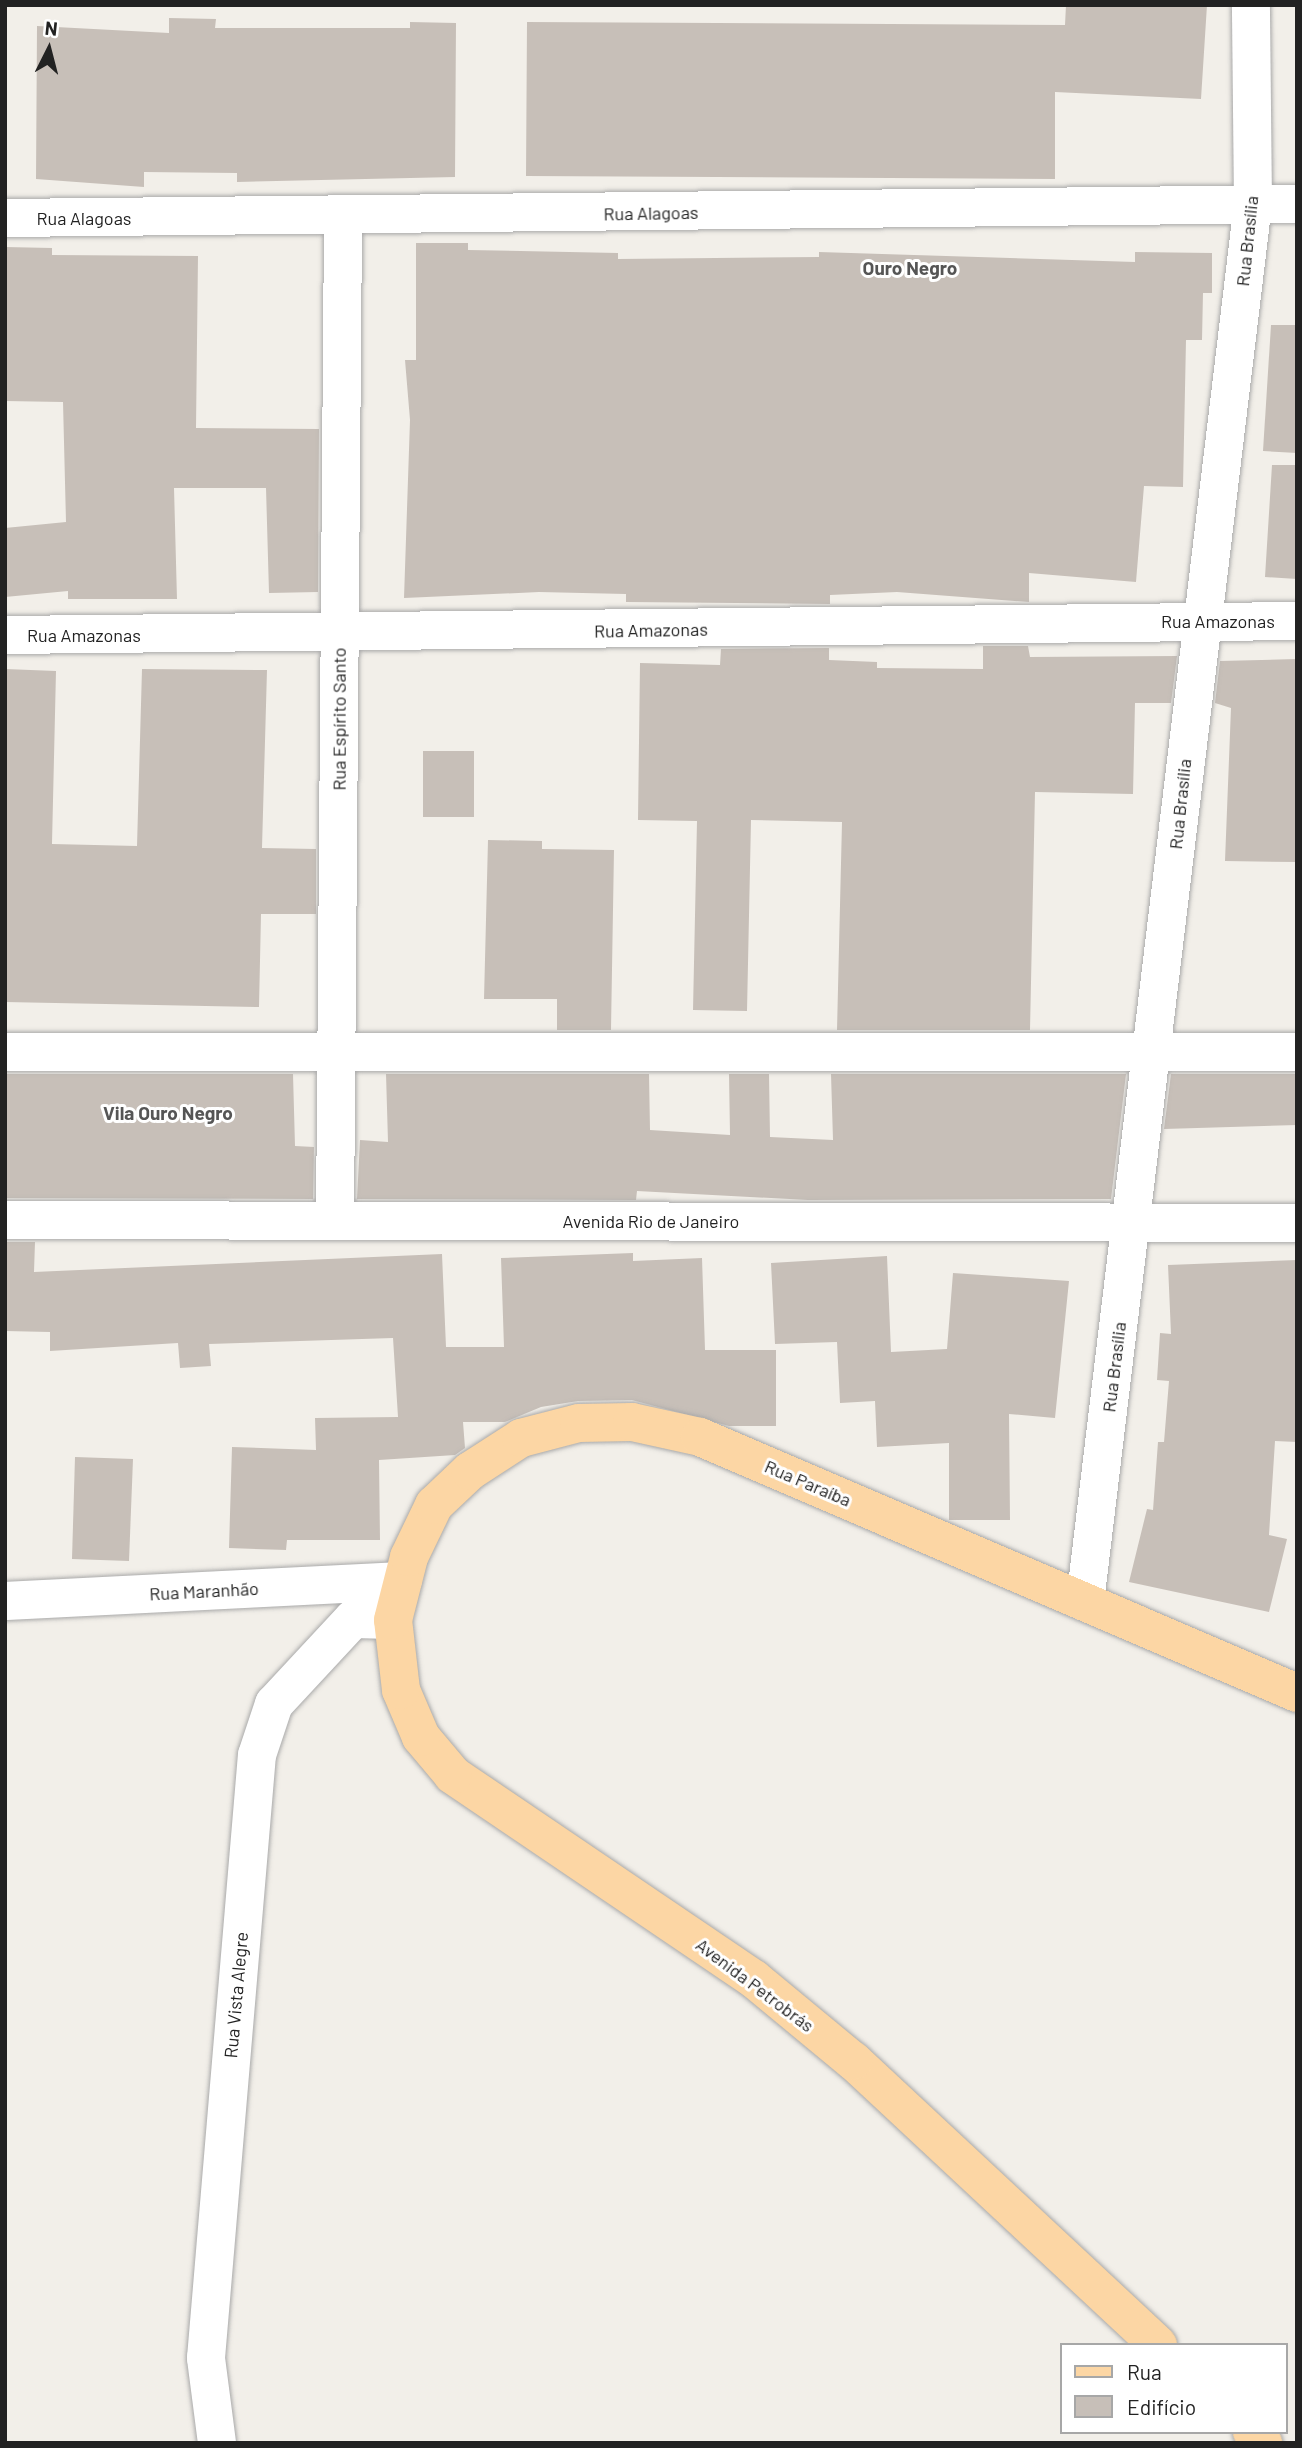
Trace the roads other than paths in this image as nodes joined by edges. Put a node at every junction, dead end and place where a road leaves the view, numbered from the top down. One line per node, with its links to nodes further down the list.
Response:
1 (1251, 5): 2 (street, Rua Brasília)
2 (1253, 204): 3 (street, Rua Alagoas); 4 (street, Rua Alagoas); 6 (street, Rua Brasília)
3 (1297, 204)
4 (343, 217): 5 (street, Rua Alagoas); 9 (street, Rua Espírito Santo)
5 (5, 218)
6 (1200, 621): 7 (street, Rua Amazonas); 9 (street, Rua Amazonas); 10 (street, Rua Brasília)
7 (1297, 621)
8 (5, 635): 9 (street, Rua Amazonas)
9 (340, 635): 13 (street, Rua Espírito Santo)
10 (1153, 1051): 12 (street); 13 (street); 16 (street, Rua Brasília)
11 (5, 1052): 13 (street)
12 (1297, 1052)
13 (337, 1053): 15 (street, Rua Espírito Santo)
14 (5, 1220): 15 (street, Avenida Rio de Janeiro)
15 (335, 1220): 16 (street, Avenida Rio de Janeiro)
16 (1131, 1221): 17 (street, Avenida Rio de Janeiro); 20 (street, Rua Brasília)
17 (1297, 1223)
18 (402, 1581): 19 (street, Rua Maranhão); 20 (main road, Rua Paraíba); 21 (main road, Rua Paraíba)
19 (5, 1601)
20 (1085, 1602): 22 (main road, Rua Paraíba)
21 (393, 1619): 23 (main road, Avenida Petrobrás); 24 (street, Rua Vista Alegre)
22 (1297, 1693)
23 (1156, 2343)
24 (217, 2443)

